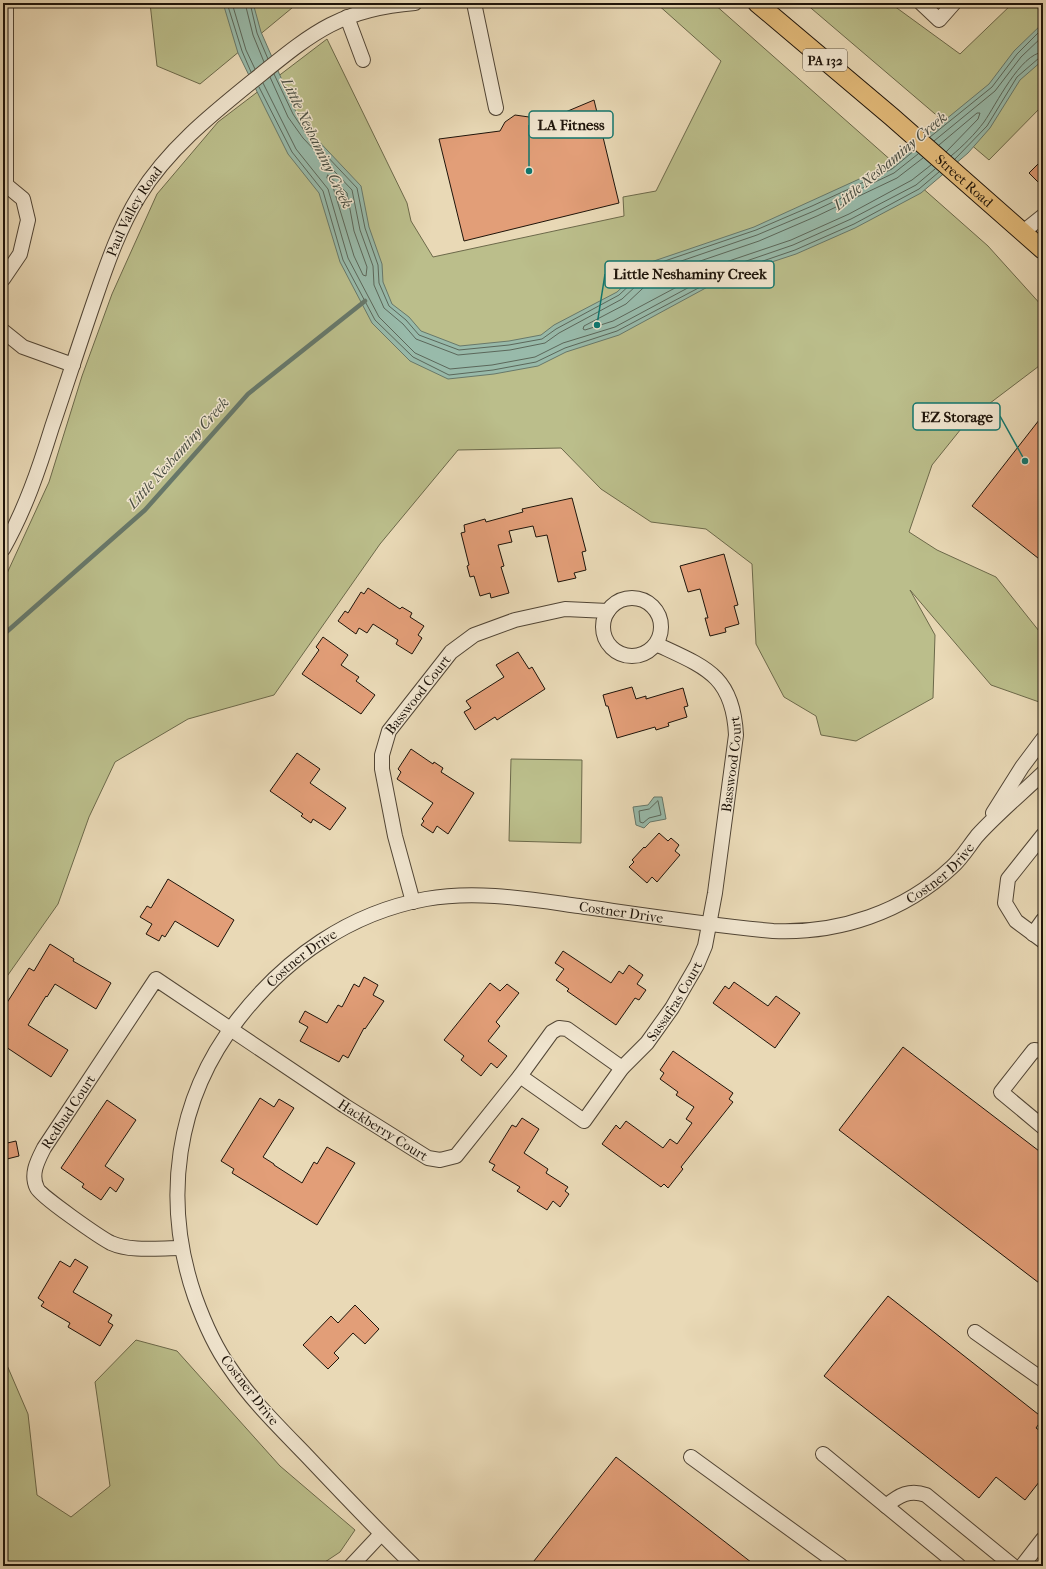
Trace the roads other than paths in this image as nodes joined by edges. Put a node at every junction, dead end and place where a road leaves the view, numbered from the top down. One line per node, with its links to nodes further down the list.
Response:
1 (6, 3): 10 (street)
2 (415, 3): 7 (street, Paul Valley Road)
3 (474, 3): 9 (street)
4 (757, 3): 12 (main road, Street Road / PA 132)
5 (921, 3): 6 (street)
6 (954, 3)
7 (346, 17): 8 (street); 16 (street, Paul Valley Road)
8 (363, 60)
9 (496, 108)
10 (4, 185): 14 (street)
11 (1043, 216): 12 (street)
12 (1023, 232): 13 (main road, Street Road / PA 132)
13 (1043, 250)
14 (3, 279)
15 (3, 331): 16 (street)
16 (73, 365): 17 (street, Paul Valley Road)
17 (3, 549)
18 (608, 611): 19 (street); 19 (street); 24 (street, Basswood Court)
19 (656, 644): 26 (street, Basswood Court)
20 (1043, 739): 22 (street, Costner Drive)
21 (1043, 773): 22 (street, Costner Drive)
22 (983, 831): 26 (street, Costner Drive)
23 (1043, 835): 27 (street)
24 (413, 902): 26 (street, Costner Drive); 28 (street, Costner Drive)
25 (1043, 920): 27 (street)
26 (709, 924): 30 (street, Sassafras Court)
27 (1038, 938)
28 (230, 1030): 31 (street, Hackberry Court); 33 (street, Costner Drive); 33 (street, Redbud Court)
29 (1043, 1051): 32 (street)
30 (622, 1068): 31 (street); 31 (street, Sassafras Court)
31 (520, 1076)
32 (1043, 1126)
33 (181, 1248): 39 (street, Costner Drive)
34 (975, 1332): 35 (street)
35 (1043, 1380)
36 (823, 1454): 38 (street)
37 (691, 1456): 43 (street)
38 (886, 1506): 44 (street); 45 (street)
39 (381, 1534): 41 (street); 42 (street, Costner Drive)
40 (1043, 1539): 46 (street)
41 (351, 1566)
42 (414, 1566)
43 (841, 1566)
44 (960, 1566)
45 (1013, 1566)
46 (1022, 1566)

